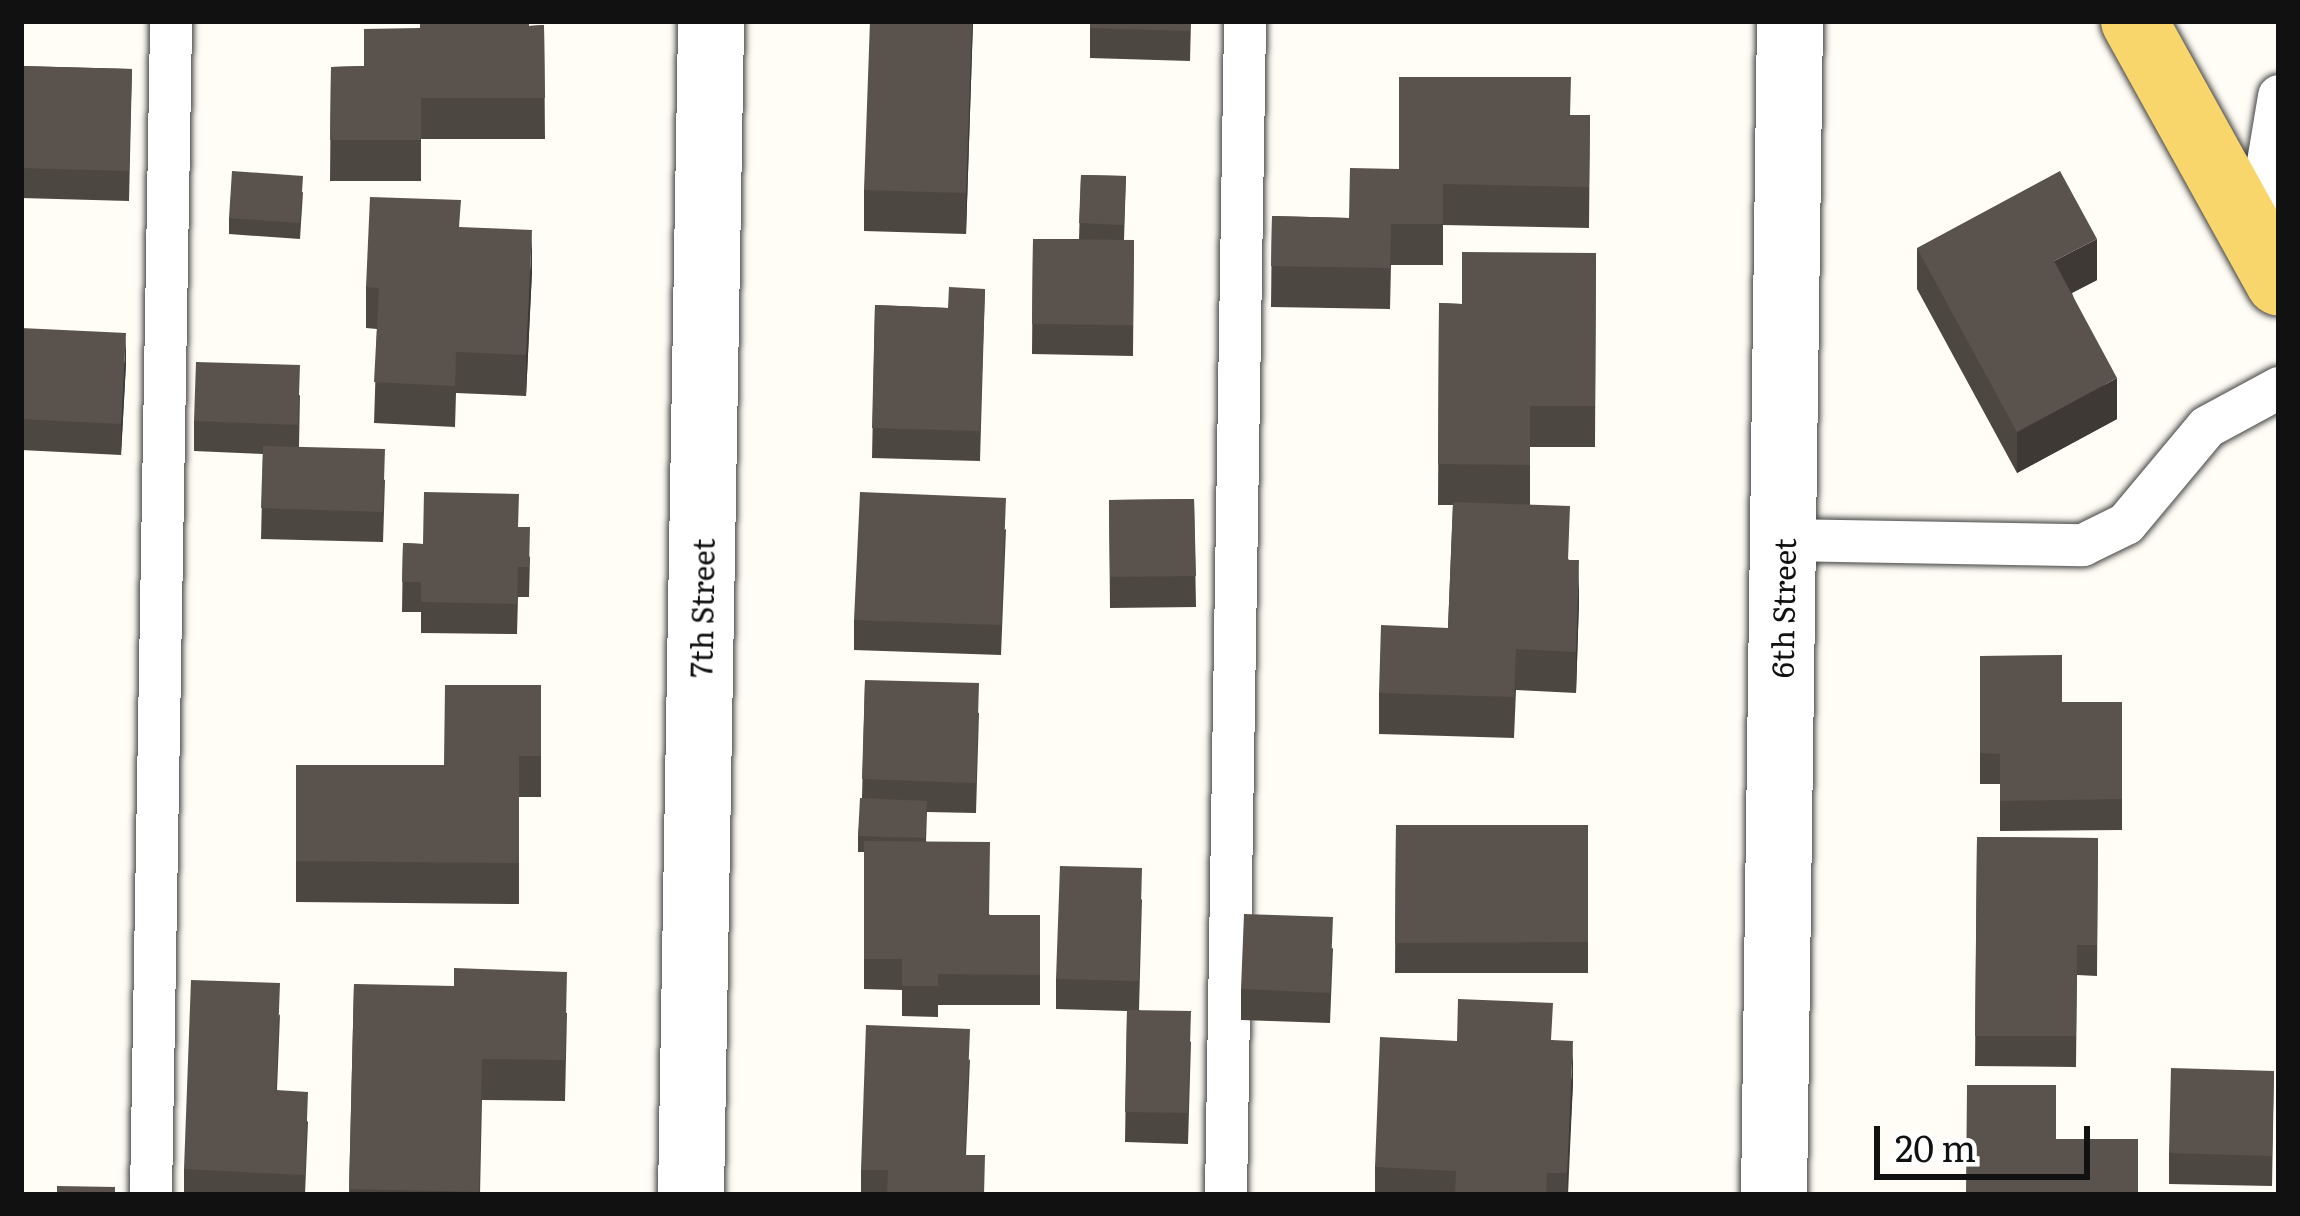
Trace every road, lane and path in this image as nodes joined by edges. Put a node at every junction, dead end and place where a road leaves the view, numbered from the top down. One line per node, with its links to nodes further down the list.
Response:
1 (171, 21): 10 (lane)
2 (711, 21): 11 (street, 7th Street)
3 (1245, 21): 12 (lane)
4 (1790, 21): 9 (street, 6th Street)
5 (2134, 21): 7 (main road)
6 (2279, 96): 7 (lane)
7 (2267, 261)
8 (2279, 388): 9 (lane)
9 (1783, 540): 13 (street, 6th Street)
10 (152, 1195)
11 (692, 1195)
12 (1226, 1195)
13 (1774, 1195)

